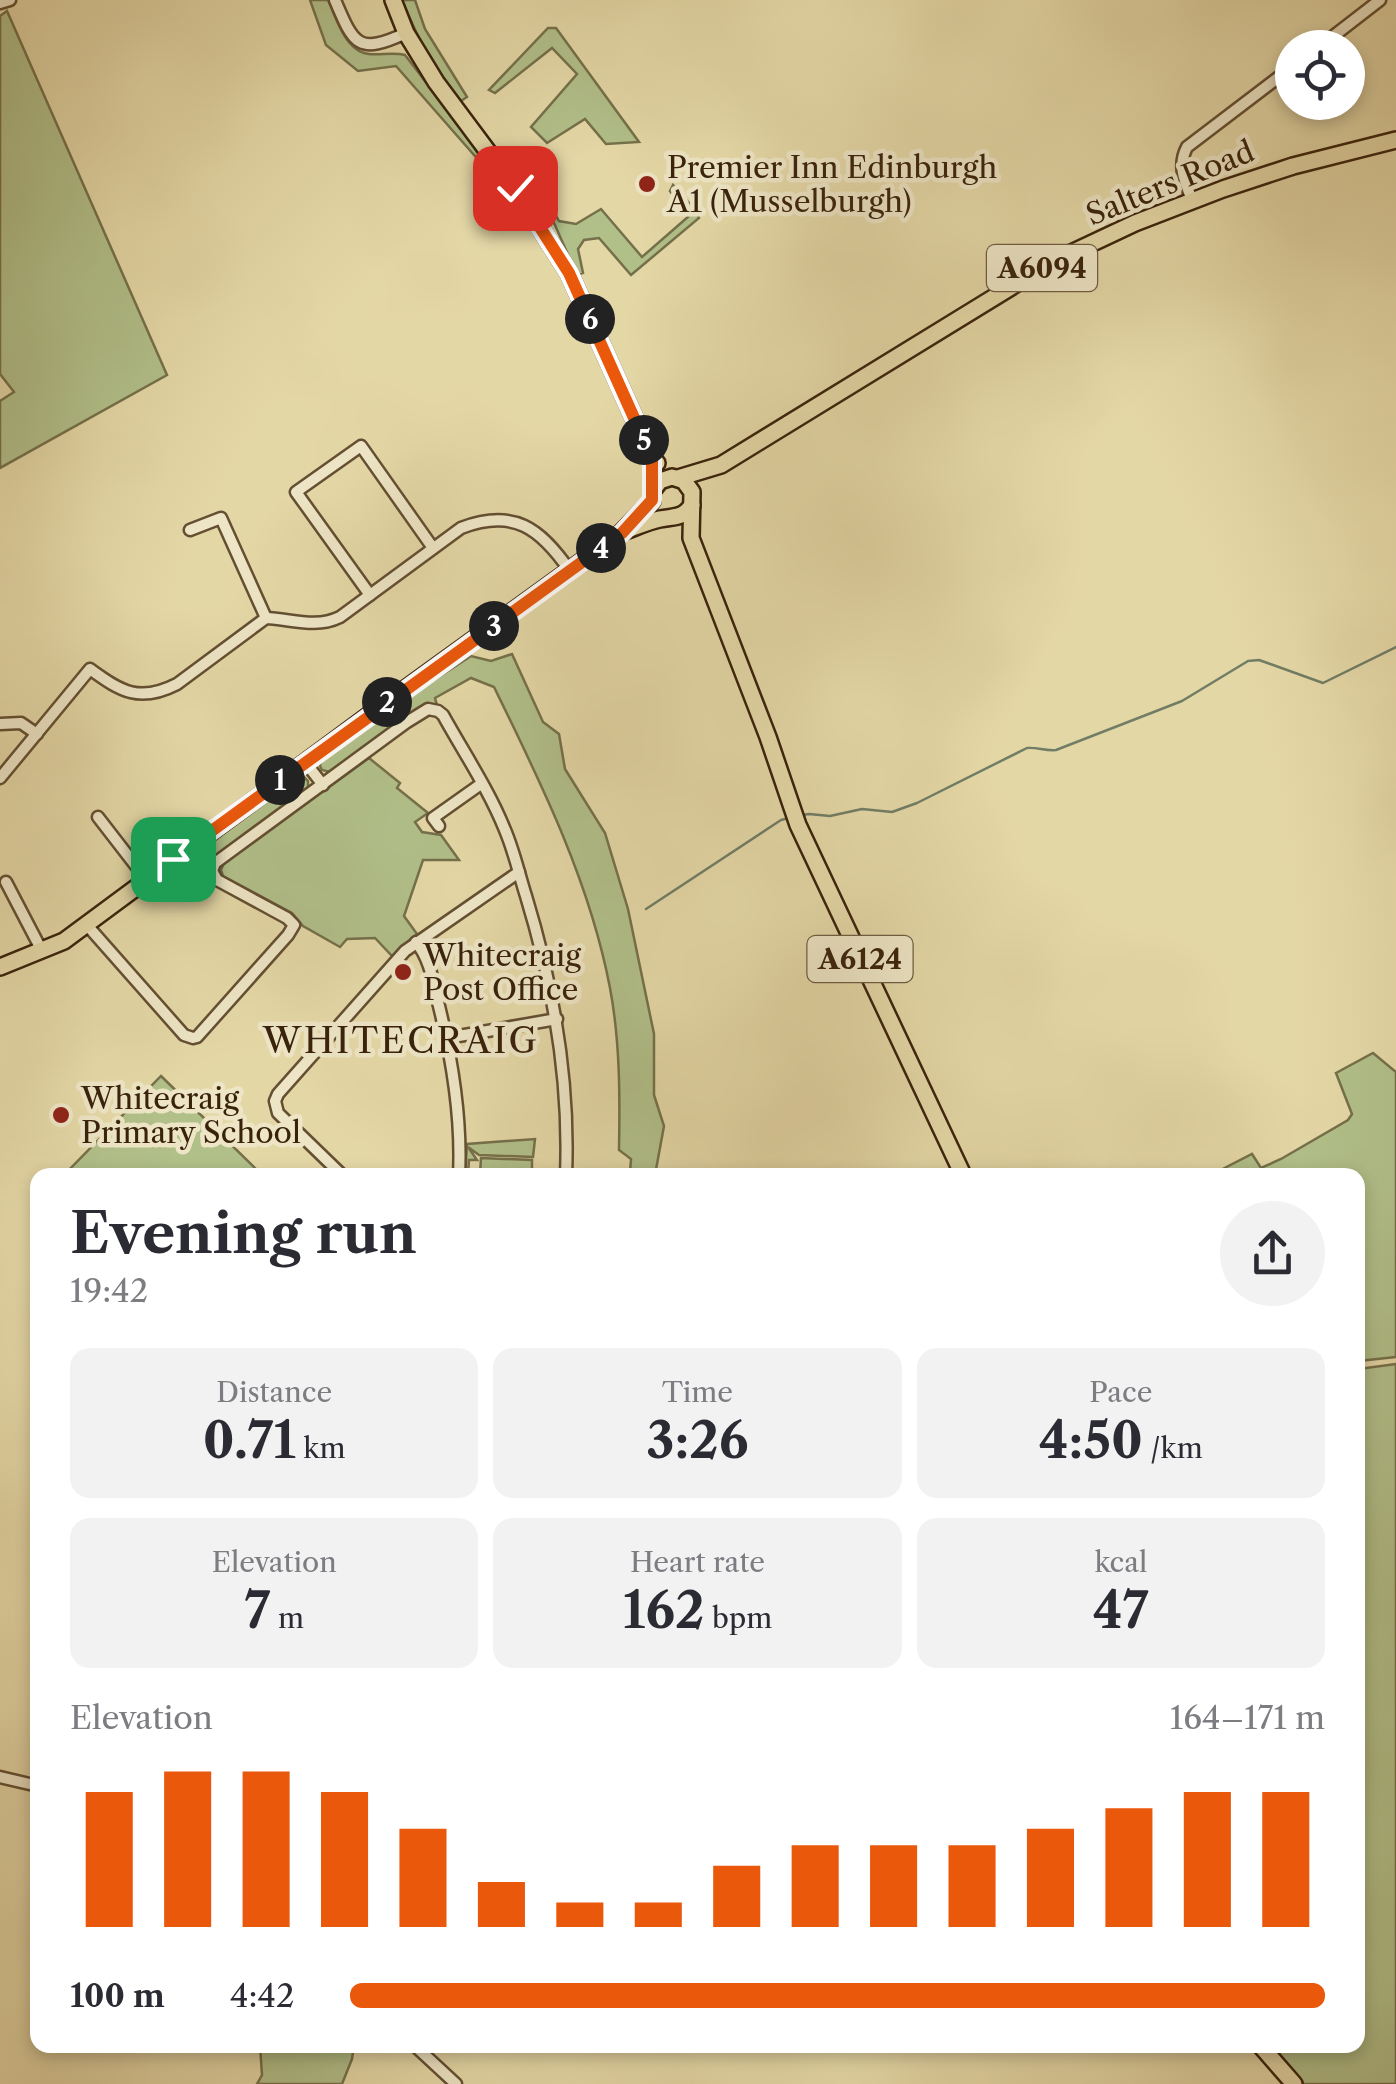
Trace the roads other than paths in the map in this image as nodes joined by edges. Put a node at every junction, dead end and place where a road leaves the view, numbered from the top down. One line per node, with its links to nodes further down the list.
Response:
1 (10, 0): 5 (street)
2 (335, 0): 7 (street)
3 (392, 0): 7 (main road)
4 (1380, 0): 6 (street)
5 (0, 3)
6 (1341, 30)
7 (406, 34): 11 (main road)
8 (1275, 80): 10 (street)
9 (1396, 140): 10 (main road, Salters Road / A6094)
10 (1192, 200): 12 (main road, Salters Road / A6094)
11 (652, 458): 13 (main road); 14 (main road)
12 (721, 466): 13 (main road, Salters Road / A6094); 15 (main road, Salters Road / A6094)
13 (675, 478): 14 (main road); 15 (main road)
14 (652, 495): 16 (main road); 18 (main road)
15 (693, 502): 16 (main road); 19 (main road, A6124)
16 (667, 518): 18 (main road); 19 (main road, A6124)
17 (190, 530): 23 (street)
18 (622, 533): 21 (main road)
19 (691, 538): 46 (main road, A6124)
20 (433, 548): 21 (street); 22 (street); 22 (street)
21 (570, 571): 26 (main road)
22 (370, 595): 23 (street)
23 (266, 618): 25 (street)
24 (0, 724): 25 (street)
25 (37, 734): 27 (street)
26 (305, 762): 29 (street); 33 (main road)
27 (0, 778)
28 (481, 784): 29 (street); 31 (street); 32 (street)
29 (323, 785): 40 (street)
30 (98, 817): 33 (street)
31 (439, 826)
32 (519, 872): 36 (street); 39 (street)
33 (146, 879): 35 (main road)
34 (6, 882): 37 (street)
35 (86, 924): 37 (main road); 40 (street)
36 (416, 942): 41 (street); 43 (street)
37 (42, 952): 38 (main road)
38 (0, 968)
39 (557, 1019): 41 (street); 45 (street)
40 (192, 1038): 42 (street)
41 (446, 1038): 44 (street)
42 (192, 1052)
43 (335, 1168)
44 (459, 1168)
45 (566, 1168)
46 (960, 1168)
47 (0, 1778): 48 (street)
48 (30, 1784)
49 (423, 2053): 51 (street)
50 (1267, 2053): 52 (main road)
51 (456, 2084)
52 (1294, 2084)

